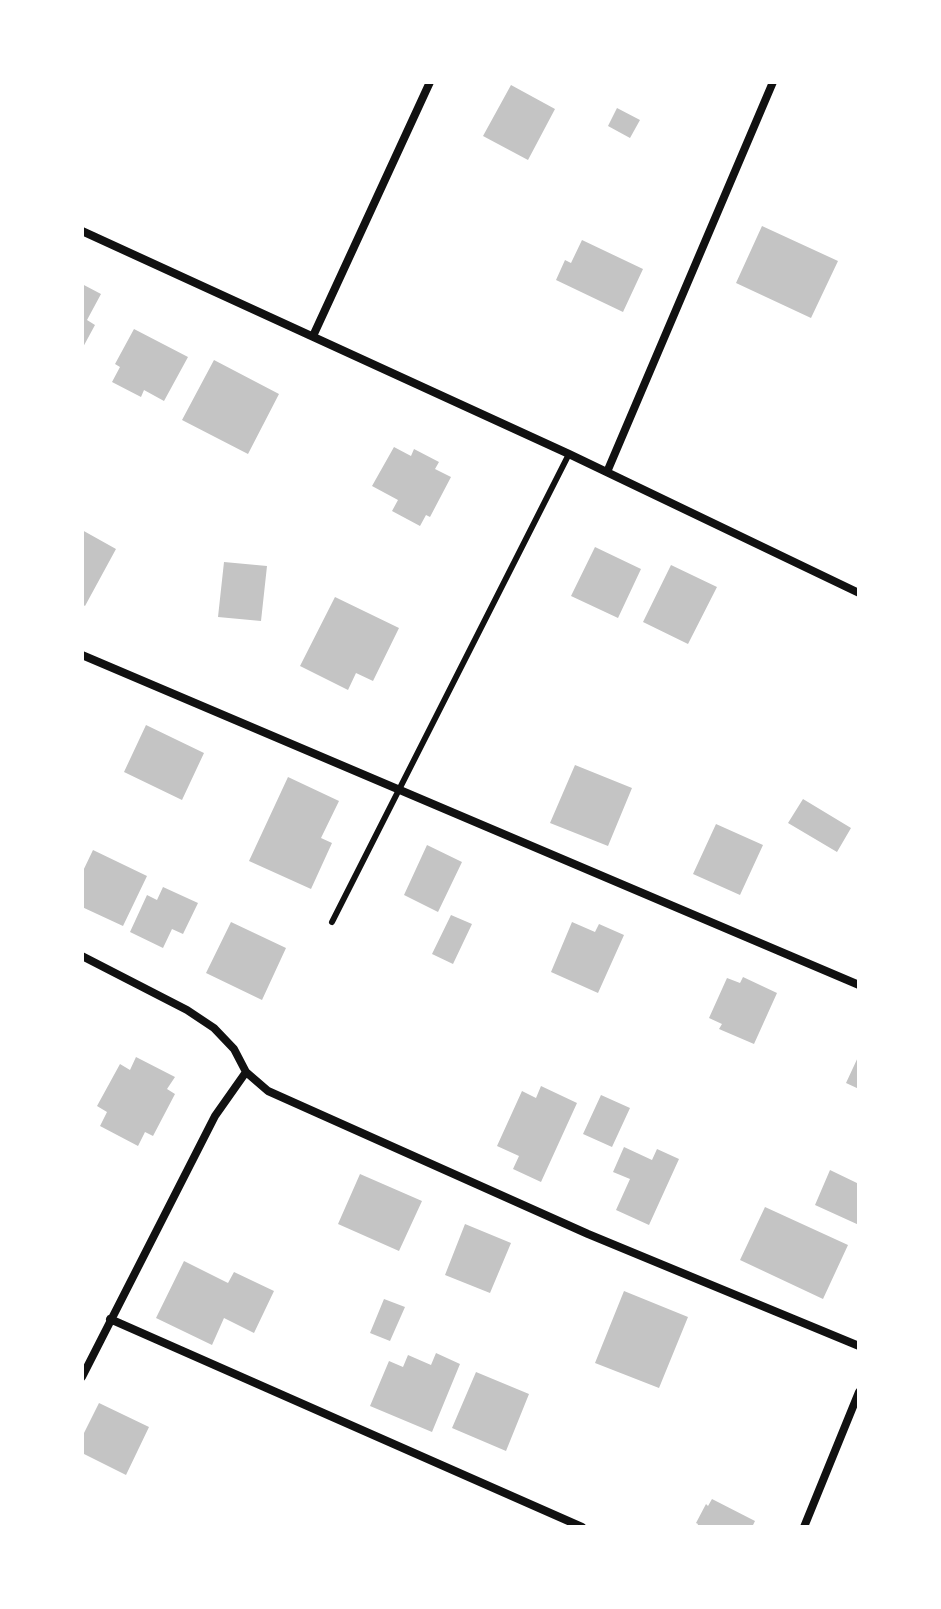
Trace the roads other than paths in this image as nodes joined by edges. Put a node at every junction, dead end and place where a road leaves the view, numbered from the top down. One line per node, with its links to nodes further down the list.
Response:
1 (430, 82): 4 (street)
2 (773, 82): 6 (street)
3 (82, 231): 4 (street)
4 (313, 336): 5 (street)
5 (569, 454): 6 (street); 9 (lane)
6 (607, 472): 7 (street)
7 (859, 593)
8 (82, 655): 9 (street)
9 (397, 788): 10 (lane); 12 (street)
10 (332, 922)
11 (82, 956): 13 (street)
12 (859, 985)
13 (246, 1072): 14 (street); 15 (street)
14 (110, 1319): 16 (street); 18 (street)
15 (859, 1346)
16 (82, 1377)
17 (859, 1392): 19 (street)
18 (582, 1527)
19 (804, 1527)

